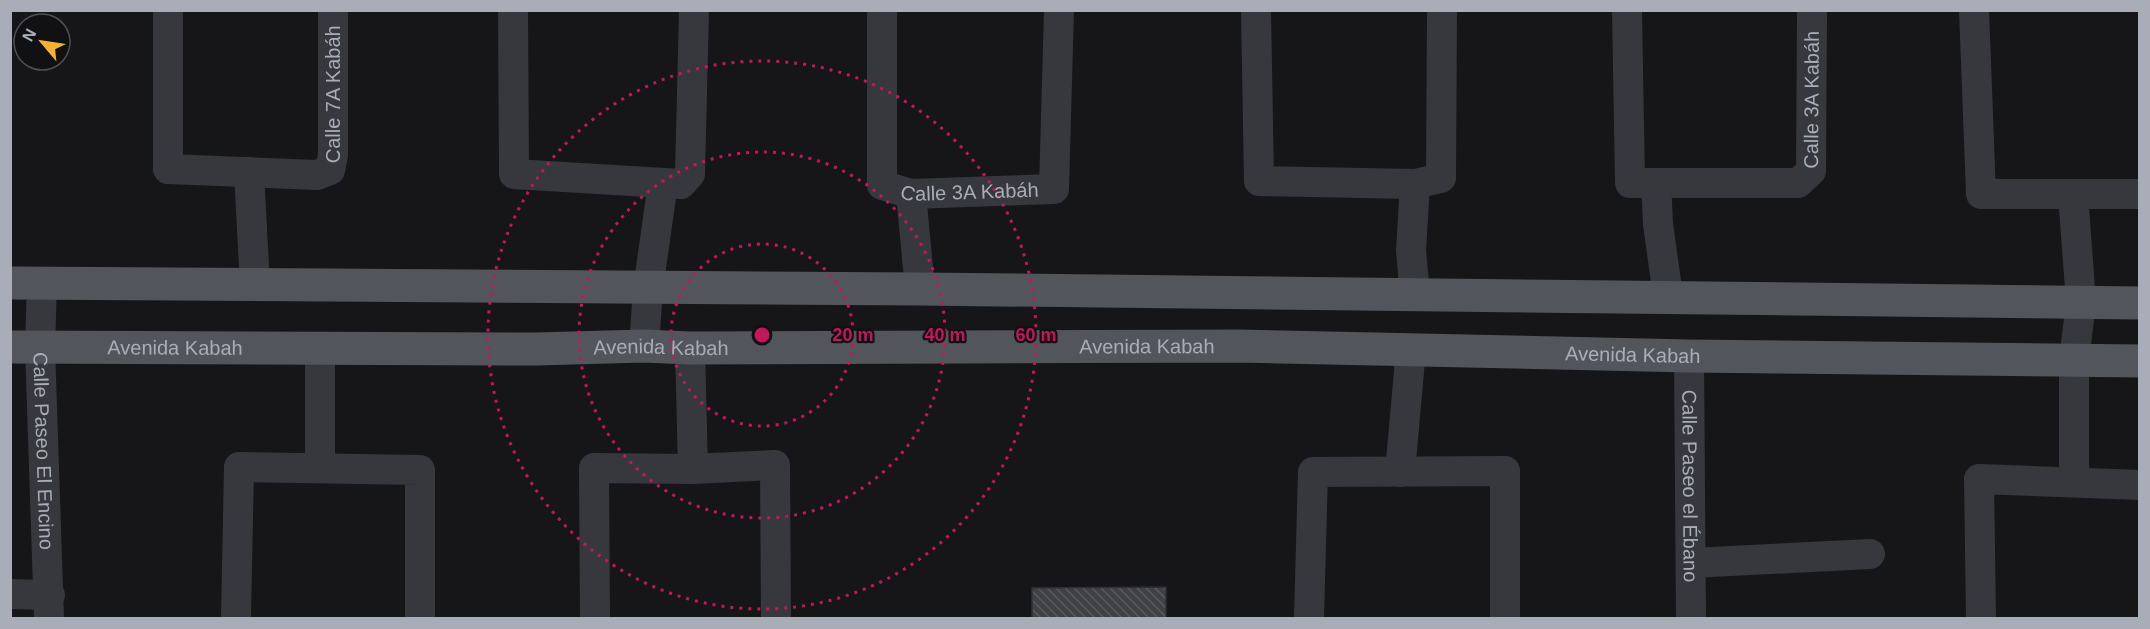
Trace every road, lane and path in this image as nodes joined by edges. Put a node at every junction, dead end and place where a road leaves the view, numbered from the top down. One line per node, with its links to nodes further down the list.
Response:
1 (168, 10): 12 (street, Calle 7A Kabáh)
2 (333, 10): 12 (street, Calle 7A Kabáh)
3 (513, 10): 13 (street)
4 (694, 10): 13 (street)
5 (882, 10): 16 (street, Calle 3A Kabáh)
6 (1059, 10): 16 (street, Calle 3A Kabáh)
7 (1256, 10): 15 (street)
8 (1442, 10): 15 (street)
9 (1627, 10): 14 (street, Calle 3A Kabáh)
10 (1812, 10): 14 (street, Calle 3A Kabáh)
11 (1974, 10): 17 (street)
12 (249, 172): 20 (street)
13 (663, 183): 21 (street)
14 (1656, 183): 24 (street)
15 (1415, 184): 23 (street)
16 (911, 194): 22 (street)
17 (2073, 194): 18 (street); 25 (street)
18 (2139, 194)
19 (26, 283): 20 (main road); 28 (street, Calle Paseo El Encino)
20 (255, 285): 21 (main road)
21 (648, 289): 22 (main road); 27 (street)
22 (920, 289): 23 (main road)
23 (1415, 294): 24 (main road)
24 (1668, 296): 25 (main road)
25 (2081, 302): 26 (main road); 33 (street)
26 (2139, 303)
27 (644, 346): 29 (main road, Avenida Kabah); 30 (main road, Avenida Kabah)
28 (25, 347): 29 (main road, Avenida Kabah); 43 (street, Calle Paseo El Encino)
29 (320, 347): 35 (street)
30 (690, 348): 31 (main road, Avenida Kabah); 36 (street)
31 (1411, 349): 32 (main road, Avenida Kabah); 37 (street)
32 (1689, 356): 33 (main road, Avenida Kabah); 41 (street, Calle Paseo el Ébano)
33 (2074, 361): 34 (main road, Avenida Kabah); 38 (street)
34 (2139, 361)
35 (320, 468): 44 (street); 45 (street)
36 (693, 469): 46 (street); 47 (street)
37 (1400, 472): 48 (street); 49 (street)
38 (2074, 482): 39 (street); 51 (street)
39 (2139, 485)
40 (1870, 554): 41 (street)
41 (1691, 563): 50 (street, Calle Paseo el Ébano)
42 (10, 594): 43 (street)
43 (49, 607)
44 (236, 618)
45 (420, 618)
46 (594, 618)
47 (776, 618)
48 (1309, 618)
49 (1505, 618)
50 (1691, 618)
51 (1981, 618)

